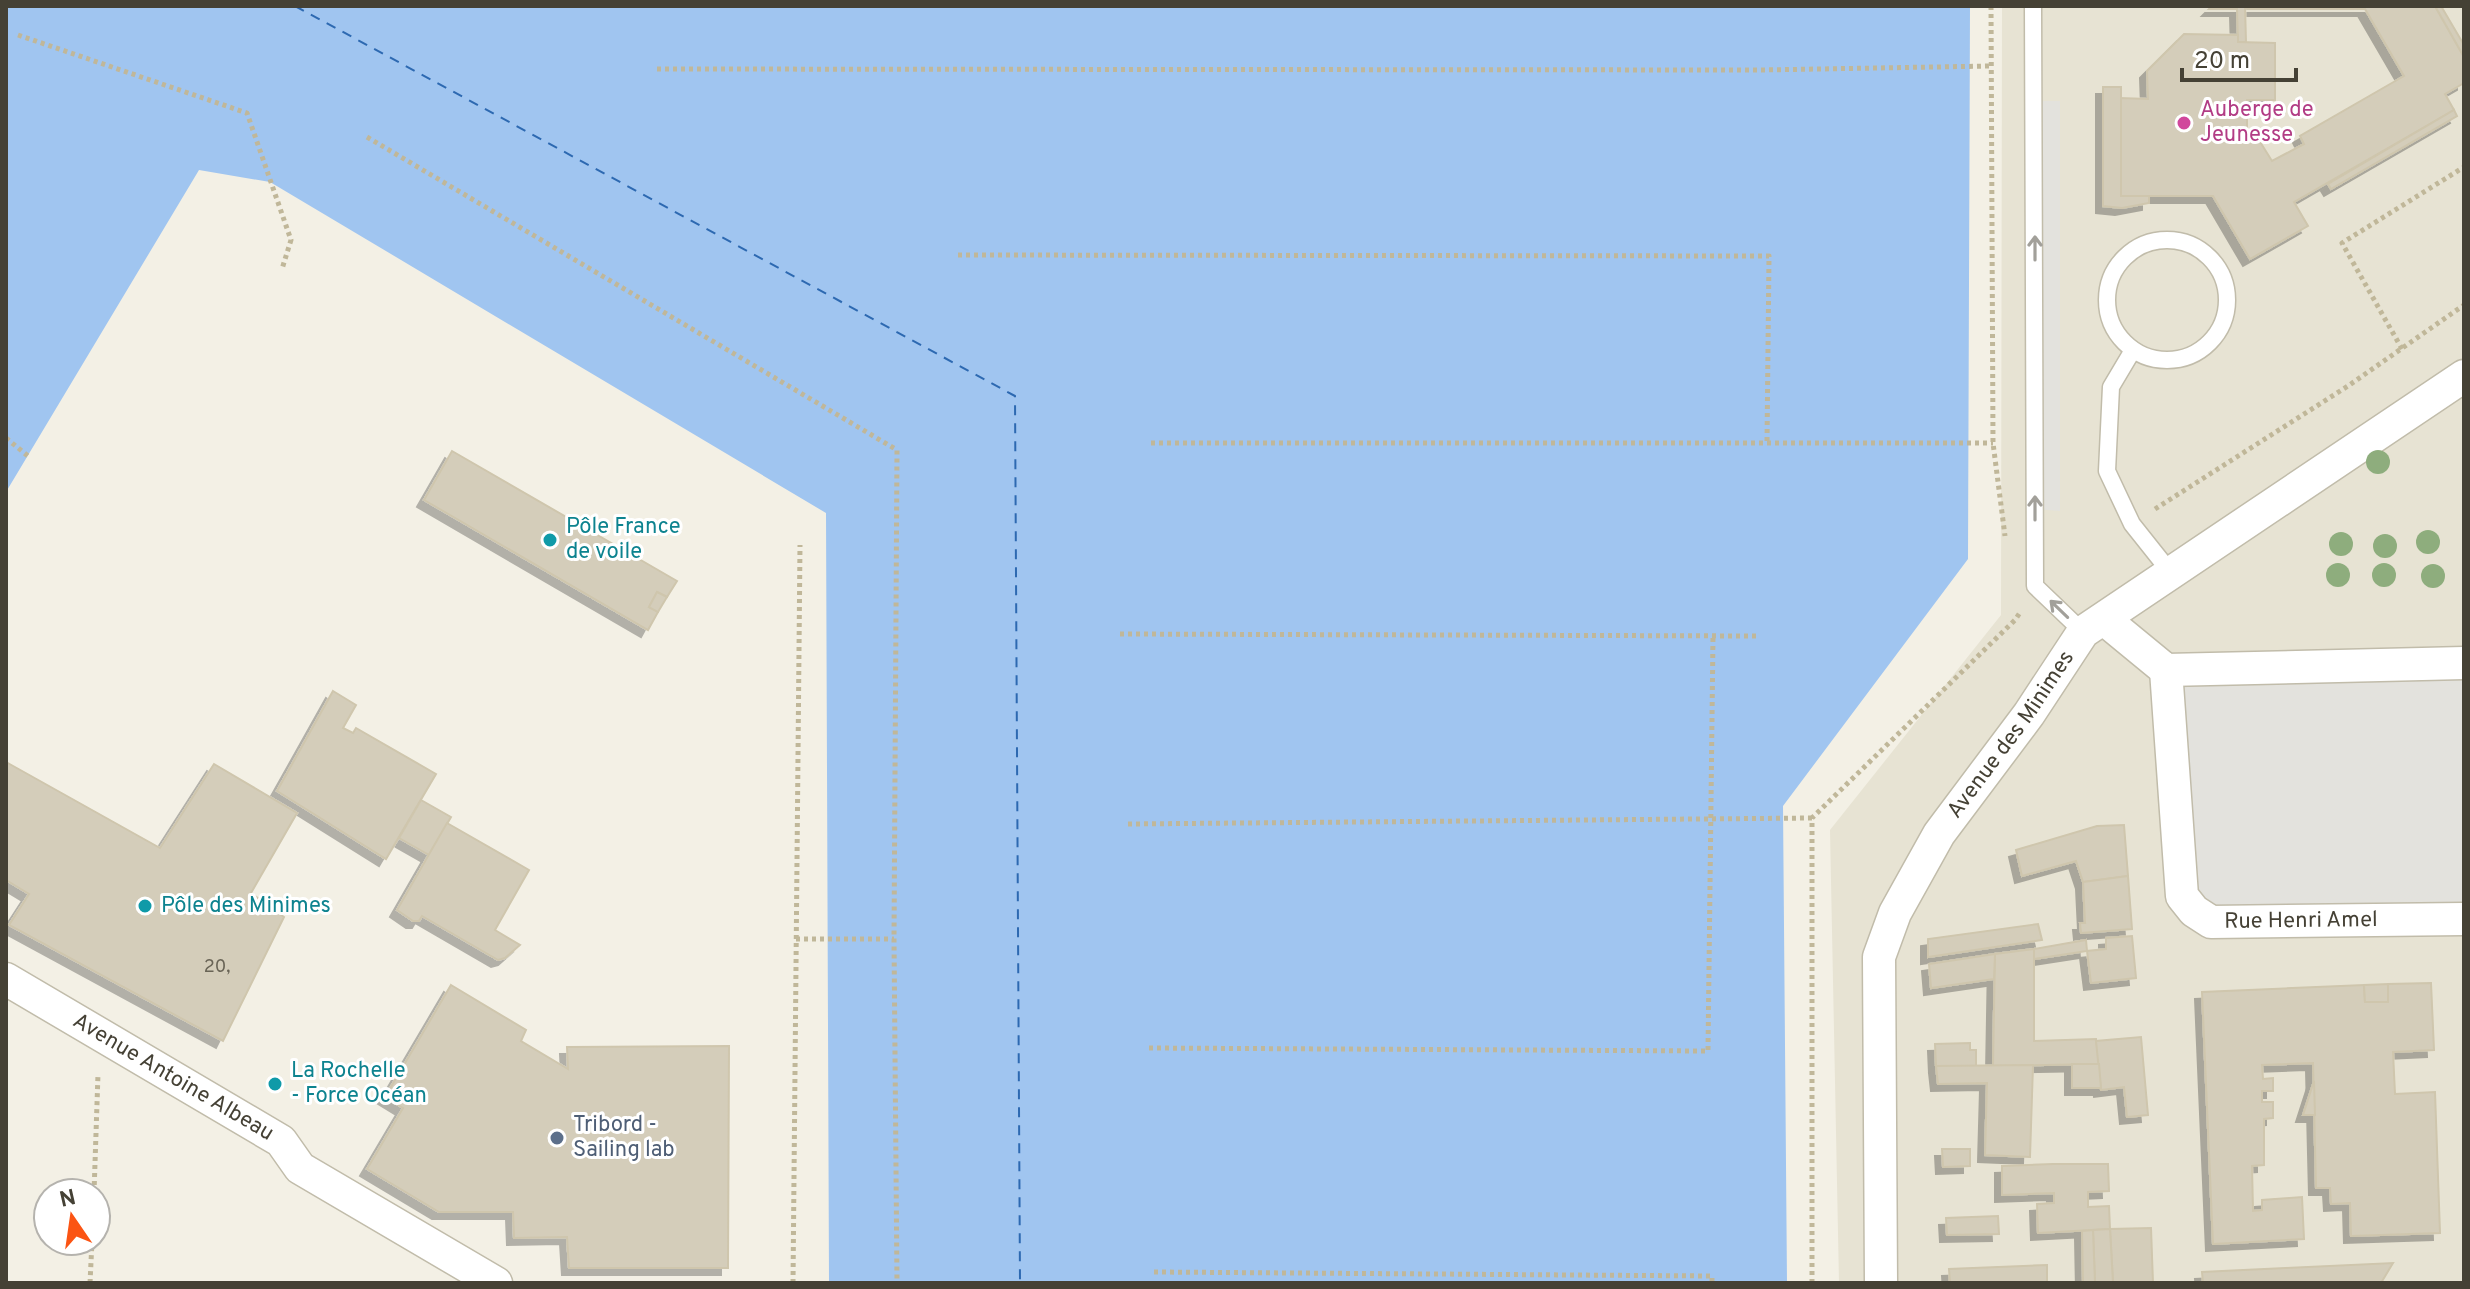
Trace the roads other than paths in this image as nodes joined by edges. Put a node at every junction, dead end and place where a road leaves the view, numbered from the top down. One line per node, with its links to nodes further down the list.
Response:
1 (2033, 6): 5 (lane, one-way to 1)
2 (2133, 350): 2 (lane); 4 (lane)
3 (2464, 376): 4 (street, Avenue des Minimes)
4 (2171, 573): 5 (street, Avenue des Minimes)
5 (2094, 626): 7 (street); 11 (street, Avenue des Minimes)
6 (2464, 663): 7 (street)
7 (2166, 670): 8 (street, Rue Henri Amel)
8 (2464, 919)
9 (6, 979): 10 (street, Avenue Antoine Albeau)
10 (496, 1283)
11 (1881, 1283)

